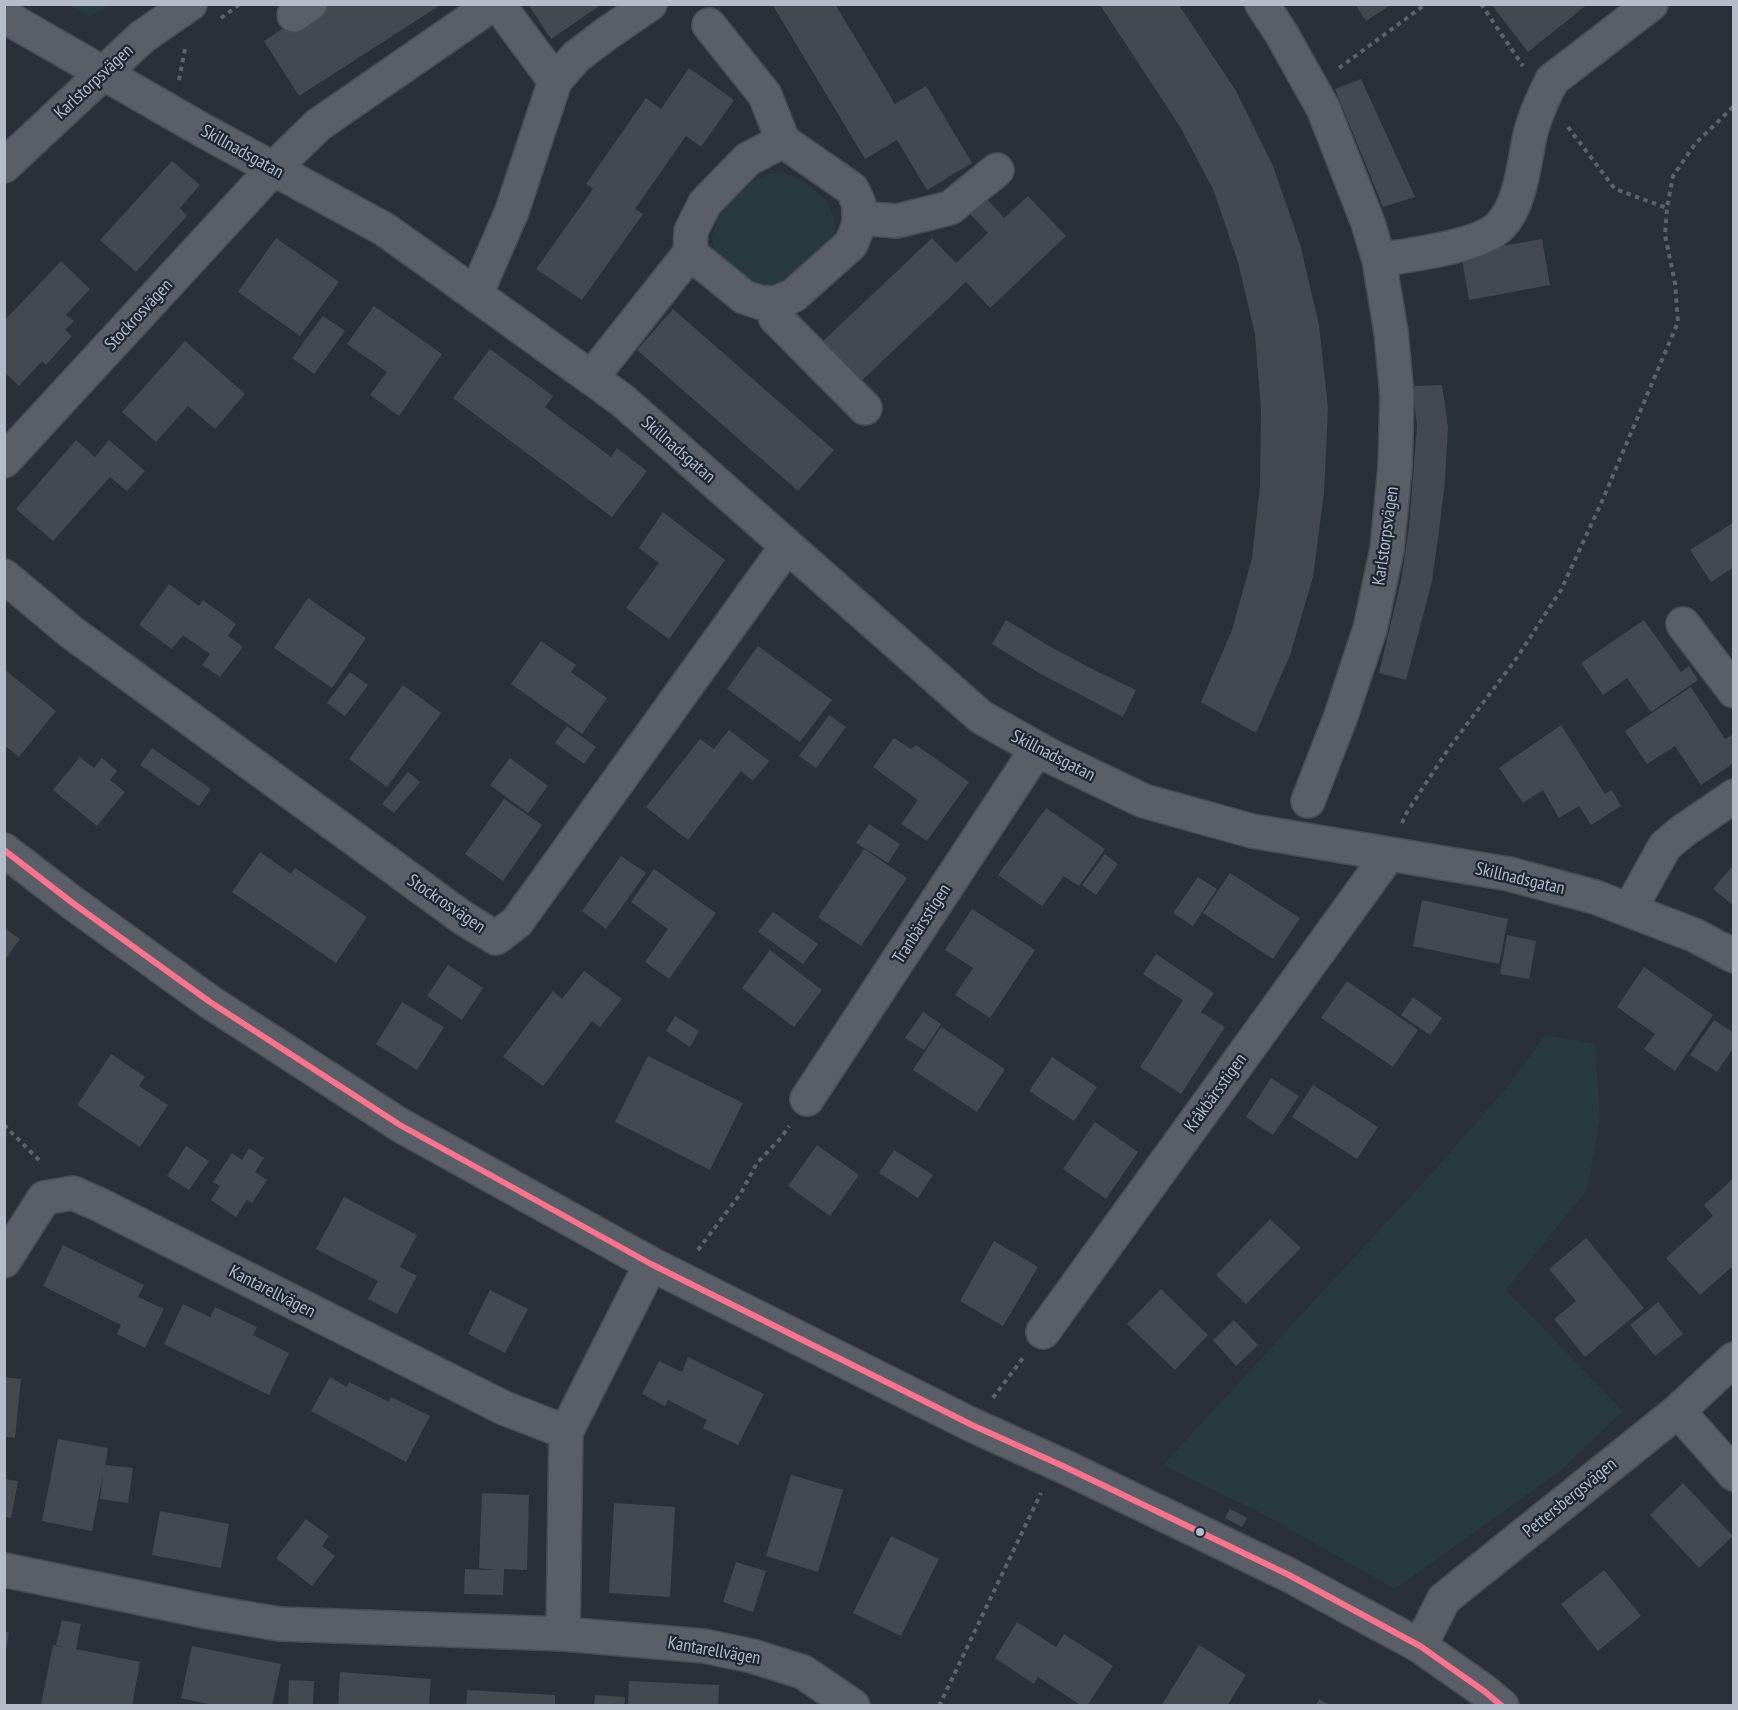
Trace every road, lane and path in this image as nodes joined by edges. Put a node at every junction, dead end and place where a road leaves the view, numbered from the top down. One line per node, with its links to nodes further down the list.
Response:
1 (190, 4): 11 (street, Karlstorpsvägen)
2 (493, 4): 18 (street, Stockrosvägen)
3 (498, 4): 12 (street)
4 (650, 4): 12 (street)
5 (1262, 4): 13 (street, Karlstorpsvägen)
6 (1426, 4): 13 (path)
7 (1480, 4): 14 (path)
8 (1651, 4): 14 (street)
9 (4, 16): 11 (street, Skillnadsgatan)
10 (709, 25): 16 (street)
11 (103, 74): 17 (street, Karlstorpsvägen); 18 (street, Skillnadsgatan)
12 (555, 81): 24 (street)
13 (1311, 88): 23 (street, Karlstorpsvägen)
14 (1544, 97): 20 (path); 23 (street)
15 (1734, 105): 20 (path)
16 (783, 141): 21 (street); 22 (street)
17 (4, 166)
18 (273, 169): 24 (street, Skillnadsgatan); 28 (street, Stockrosvägen)
19 (997, 170): 21 (street)
20 (1667, 208): 37 (path)
21 (859, 218): 25 (street)
22 (690, 253): 25 (street); 26 (street)
23 (1379, 260): 35 (street, Karlstorpsvägen)
24 (476, 294): 26 (street, Skillnadsgatan)
25 (772, 303): 27 (street)
26 (591, 378): 29 (street, Skillnadsgatan)
27 (865, 408)
28 (4, 460)
29 (787, 546): 30 (street, Stockrosvägen); 33 (street, Skillnadsgatan)
30 (4, 576)
31 (1683, 624): 32 (street)
32 (1734, 691)
33 (1038, 749): 37 (street, Skillnadsgatan); 40 (street, Tranbärsstigen)
34 (1734, 796): 38 (street)
35 (1308, 801)
36 (4, 850): 44 (street)
37 (1389, 854): 38 (street, Skillnadsgatan); 45 (street, Kråkbärsstigen)
38 (1630, 909): 39 (street, Skillnadsgatan)
39 (1734, 956)
40 (807, 1099): 44 (path)
41 (4, 1125): 42 (path)
42 (73, 1193): 43 (street); 49 (street, Kantarellvägen)
43 (4, 1261)
44 (664, 1271): 48 (street); 49 (street)
45 (1042, 1332): 48 (path)
46 (1734, 1359): 47 (street, Pettersbergsvägen)
47 (1678, 1411): 51 (street); 54 (street, Pettersbergsvägen)
48 (972, 1425): 50 (street)
49 (566, 1432): 53 (street)
50 (1063, 1466): 54 (street); 56 (path)
51 (1734, 1474)
52 (4, 1570): 53 (street, Kantarellvägen)
53 (563, 1634): 55 (street, Kantarellvägen)
54 (1420, 1646): 57 (street)
55 (853, 1706)
56 (939, 1706)
57 (1502, 1706)

